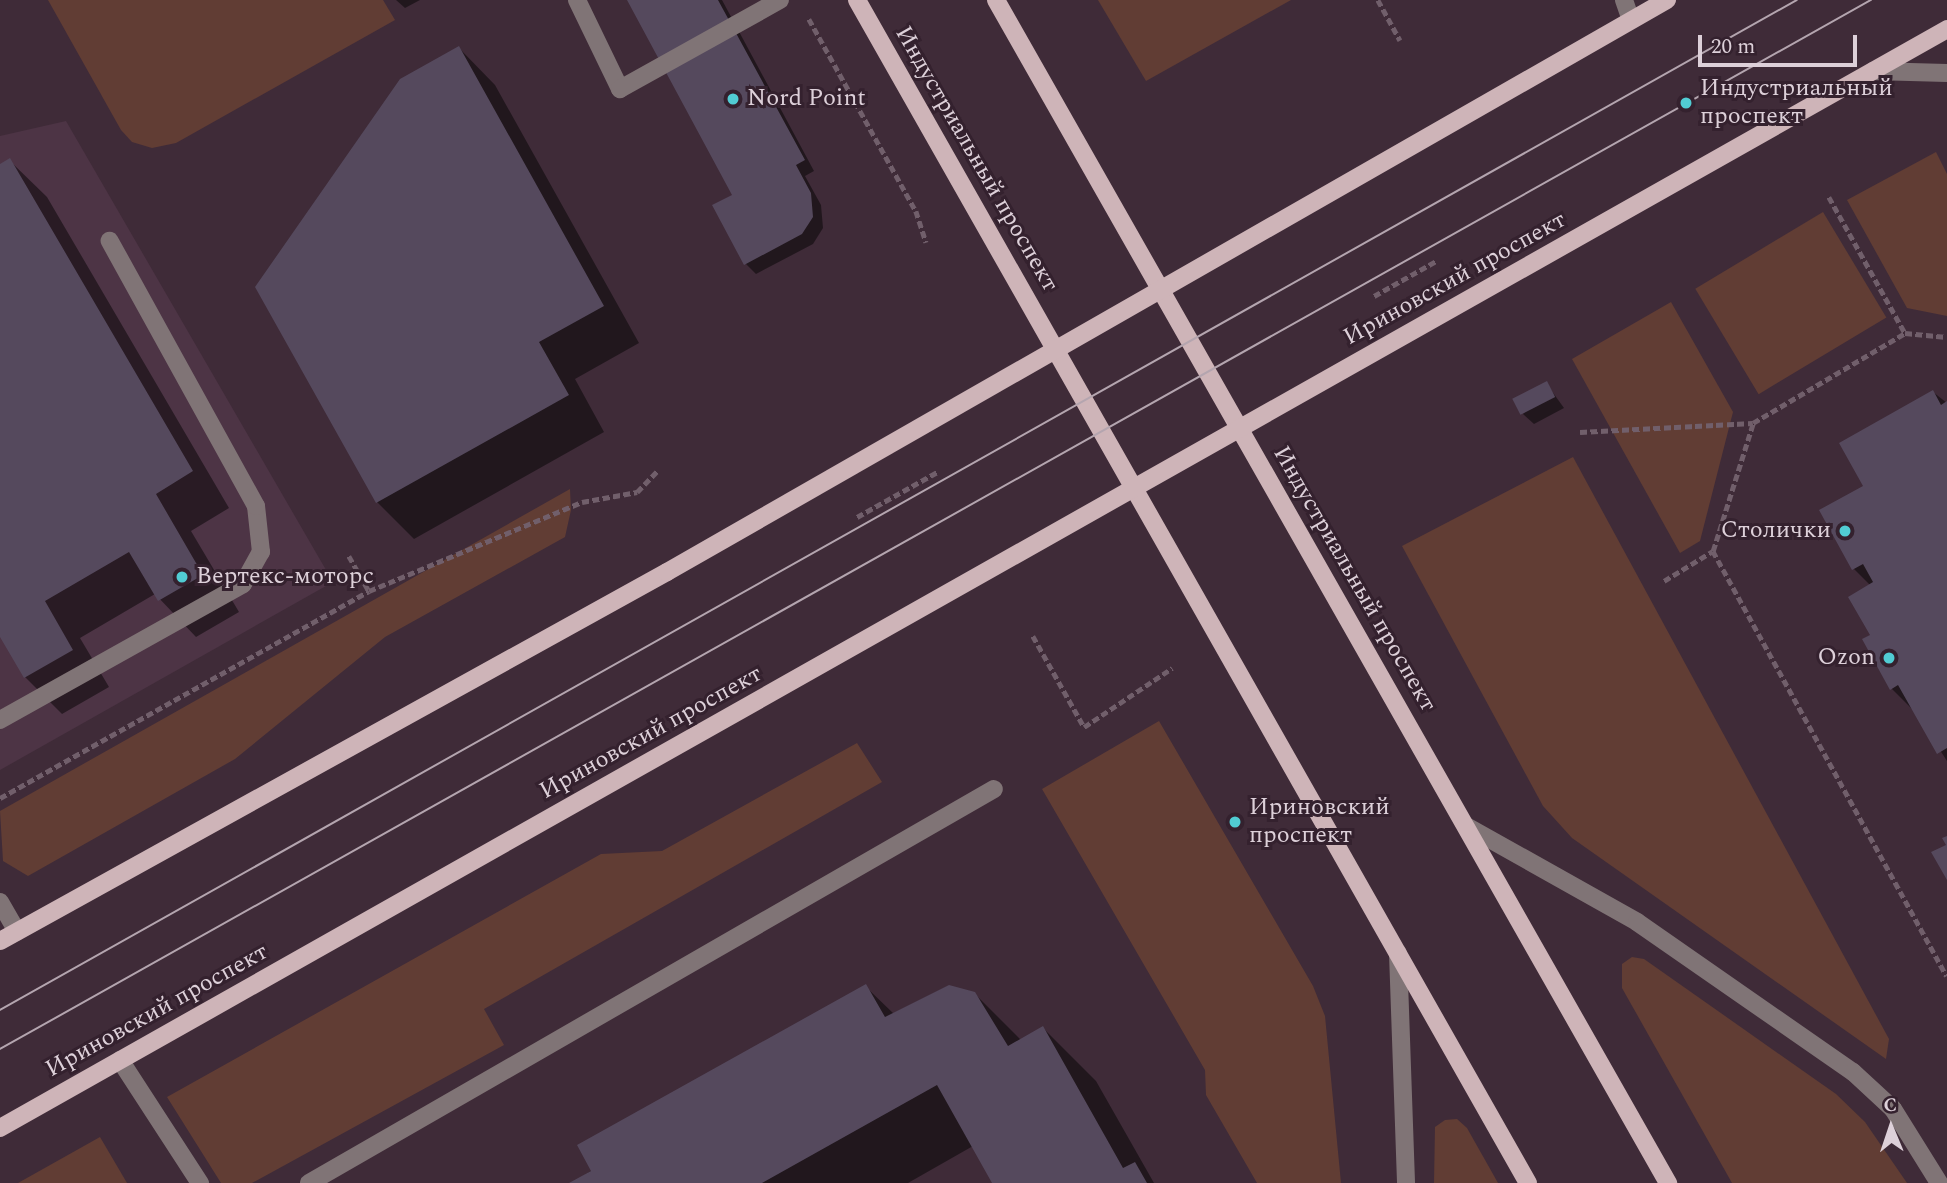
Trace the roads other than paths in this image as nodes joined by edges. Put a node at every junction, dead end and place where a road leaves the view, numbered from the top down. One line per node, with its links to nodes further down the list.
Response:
1 (577, 0): 2 (street)
2 (780, 0)
3 (858, 0): 13 (main road, Индустриальный проспект)
4 (996, 0): 12 (main road, Индустриальный проспект)
5 (1623, 0): 7 (street)
6 (1667, 0): 7 (main road)
7 (1631, 20): 12 (main road)
8 (1947, 29): 9 (main road, Ириновский проспект)
9 (1872, 71): 10 (street); 14 (main road, Ириновский проспект)
10 (1947, 73)
11 (110, 240): 16 (street)
12 (1160, 290): 13 (main road); 14 (main road, Индустриальный проспект)
13 (1058, 348): 15 (main road, Индустриальный проспект); 20 (main road)
14 (1238, 429): 15 (main road, Ириновский проспект); 18 (main road, Индустриальный проспект)
15 (1136, 487): 22 (main road, Индустриальный проспект); 23 (main road, Ириновский проспект)
16 (0, 720)
17 (994, 789): 26 (street)
18 (1468, 827): 29 (main road, Индустриальный проспект); 30 (street)
19 (0, 902): 20 (street)
20 (17, 932): 21 (main road)
21 (0, 941)
22 (1398, 953): 27 (street); 28 (main road, Индустриальный проспект)
23 (120, 1060): 24 (main road, Ириновский проспект); 25 (street)
24 (0, 1128)
25 (200, 1183)
26 (309, 1183)
27 (1406, 1183)
28 (1528, 1183)
29 (1668, 1183)
30 (1939, 1183)

